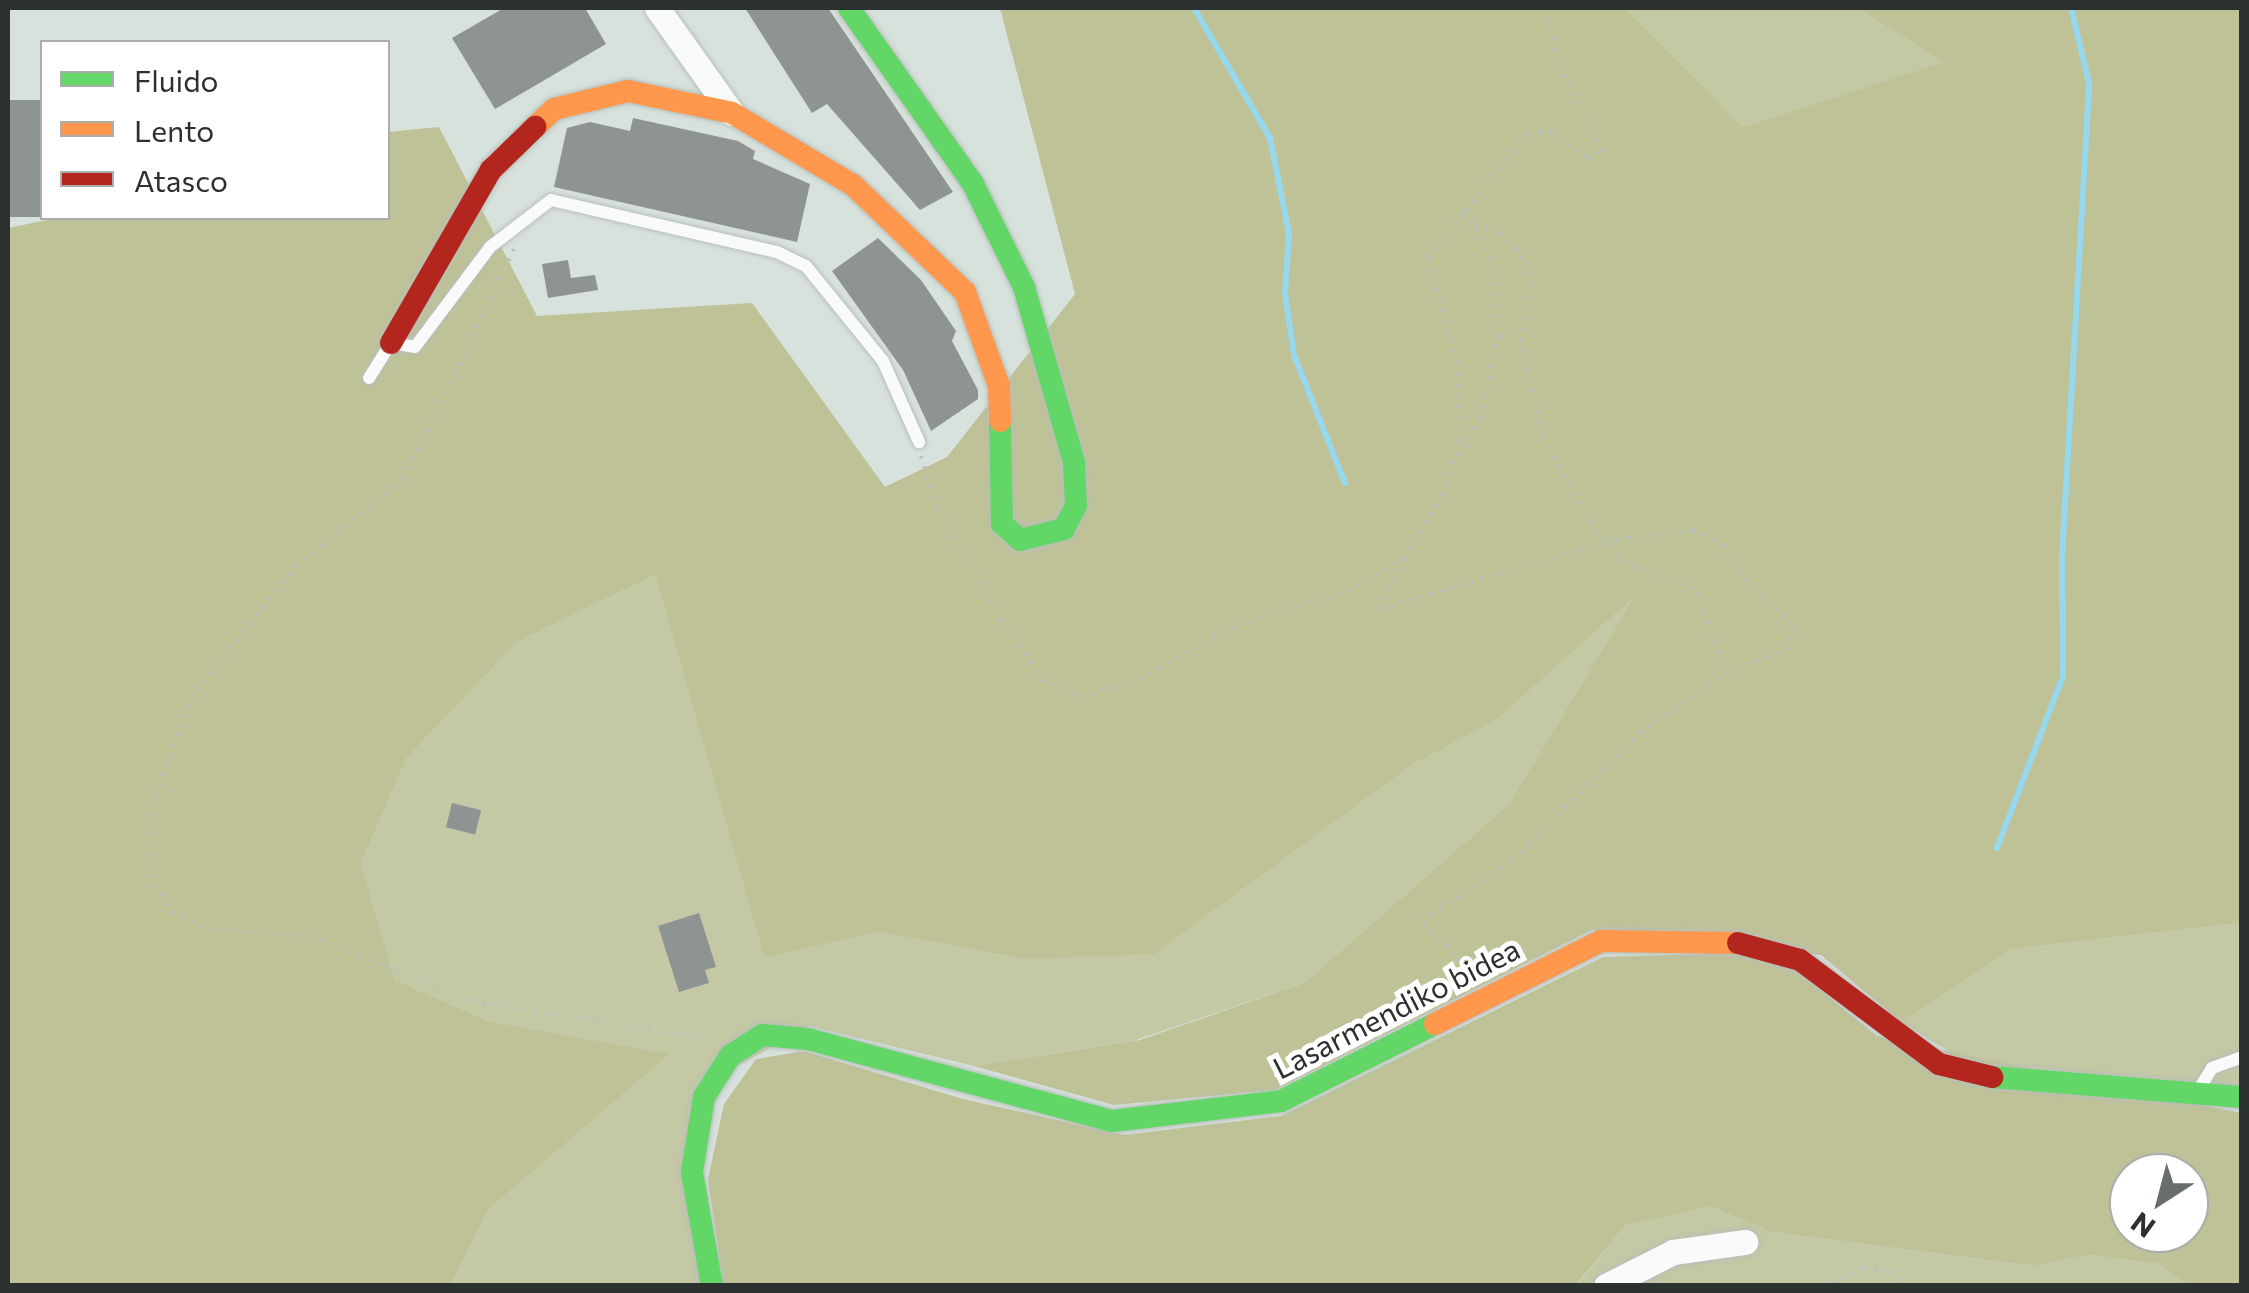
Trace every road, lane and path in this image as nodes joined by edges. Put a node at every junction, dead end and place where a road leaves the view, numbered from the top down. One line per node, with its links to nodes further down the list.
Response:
1 (657, 8): 4 (street)
2 (849, 8): 4 (street)
3 (1545, 8): 5 (path)
4 (732, 113): 10 (street)
5 (1466, 210): 6 (path); 13 (path)
6 (1475, 224): 8 (path); 9 (path)
7 (521, 236): 18 (path)
8 (1497, 338): 9 (path); 13 (path)
9 (1522, 340): 14 (path)
10 (391, 343): 11 (lane); 12 (lane)
11 (369, 378)
12 (919, 442): 15 (path)
13 (1456, 460): 15 (path)
14 (1605, 544): 15 (path); 16 (path); 16 (path)
15 (1403, 560)
16 (1727, 673): 17 (path)
17 (1470, 1000): 20 (street, Lasarmendiko bidea); 23 (street, Lasarmendiko bidea)
18 (711, 1038)
19 (2242, 1057): 20 (lane)
20 (2200, 1089): 21 (street, Lasarmendiko bidea)
21 (2242, 1097)
22 (1745, 1242): 24 (street)
23 (712, 1286)
24 (1606, 1286)
25 (1823, 1286): 26 (path)
26 (1907, 1286)

